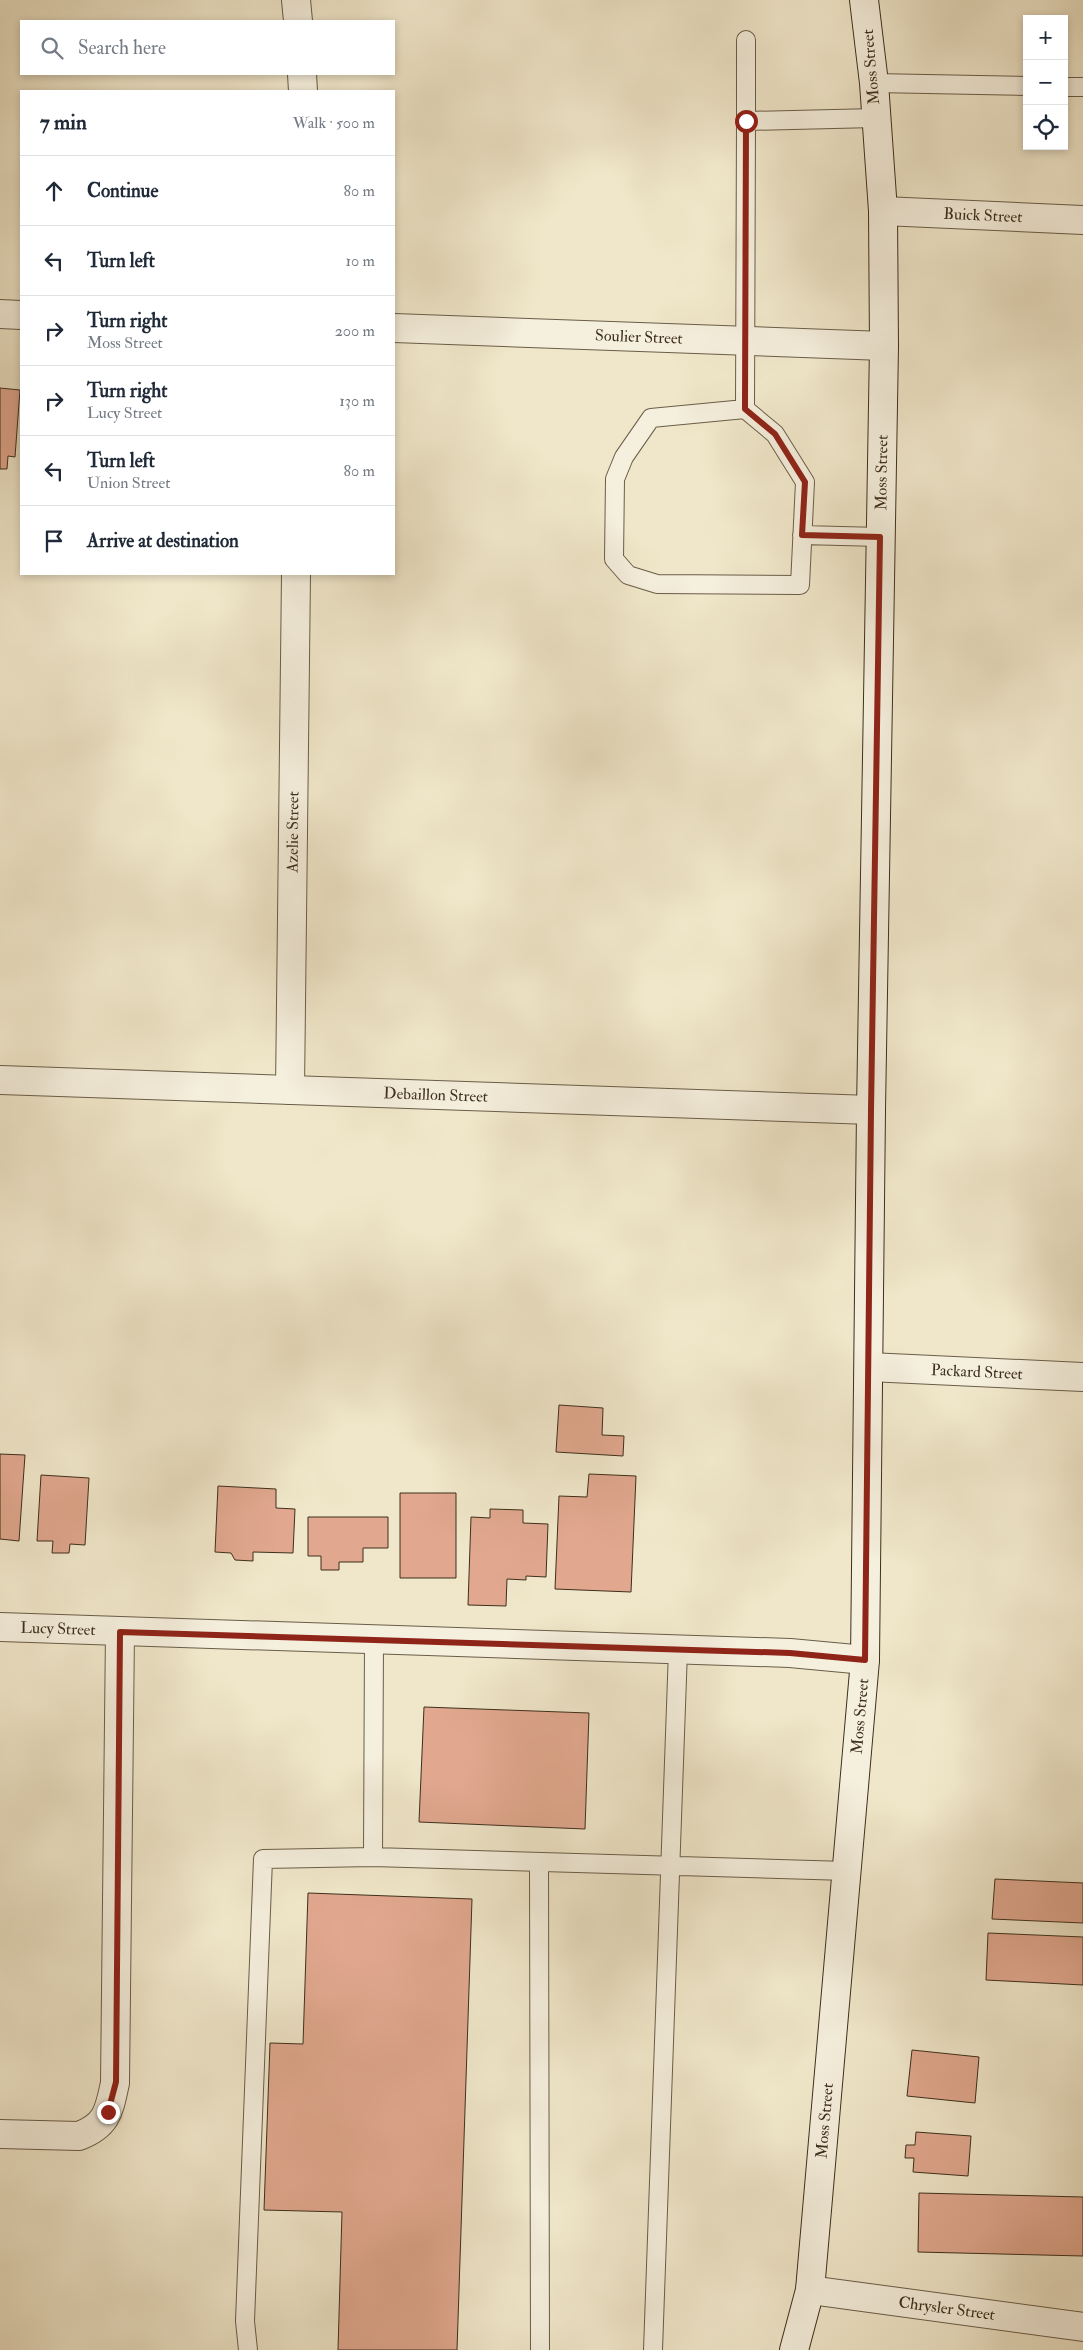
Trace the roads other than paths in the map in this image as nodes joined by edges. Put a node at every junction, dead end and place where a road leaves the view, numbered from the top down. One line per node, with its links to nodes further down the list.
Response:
1 (296, 0): 3 (street)
2 (864, 0): 6 (street, Moss Street)
3 (298, 20)
4 (746, 40): 12 (lane)
5 (302, 75): 10 (street)
6 (874, 83): 7 (lane); 11 (street, Moss Street)
7 (1023, 86)
8 (1068, 87): 9 (lane)
9 (1083, 87)
10 (303, 90)
11 (875, 118): 12 (lane); 13 (street, Moss Street)
12 (746, 121): 18 (lane)
13 (883, 211): 14 (street, Buick Street); 19 (street, Moss Street)
14 (1083, 220)
15 (0, 314): 16 (street)
16 (20, 315)
17 (395, 328): 18 (street, Soulier Street)
18 (746, 341): 19 (street, Soulier Street); 20 (lane)
19 (884, 346): 22 (street, Moss Street)
20 (745, 409): 21 (lane); 21 (lane)
21 (802, 535): 22 (lane)
22 (880, 537): 26 (street, Moss Street)
23 (296, 575): 25 (street, Azelie Street)
24 (0, 1080): 25 (street, Debaillon Street)
25 (290, 1090): 26 (street, Debaillon Street)
26 (871, 1110): 27 (street, Moss Street)
27 (869, 1367): 28 (street, Packard Street); 33 (street, Moss Street)
28 (1083, 1376)
29 (0, 1627): 30 (street, Lucy Street)
30 (120, 1632): 31 (street, Lucy Street); 38 (street)
31 (374, 1640): 32 (street, Lucy Street); 34 (lane)
32 (678, 1650): 33 (street, Lucy Street); 36 (lane)
33 (865, 1660): 37 (street, Moss Street)
34 (373, 1857): 35 (lane); 41 (lane)
35 (539, 1862): 36 (lane); 42 (lane)
36 (671, 1866): 37 (lane); 43 (lane)
37 (847, 1871): 39 (street, Moss Street)
38 (0, 2134)
39 (810, 2290): 40 (street, Chrysler Street); 44 (street, Moss Street)
40 (1083, 2327)
41 (248, 2350)
42 (540, 2350)
43 (653, 2350)
44 (794, 2350)

